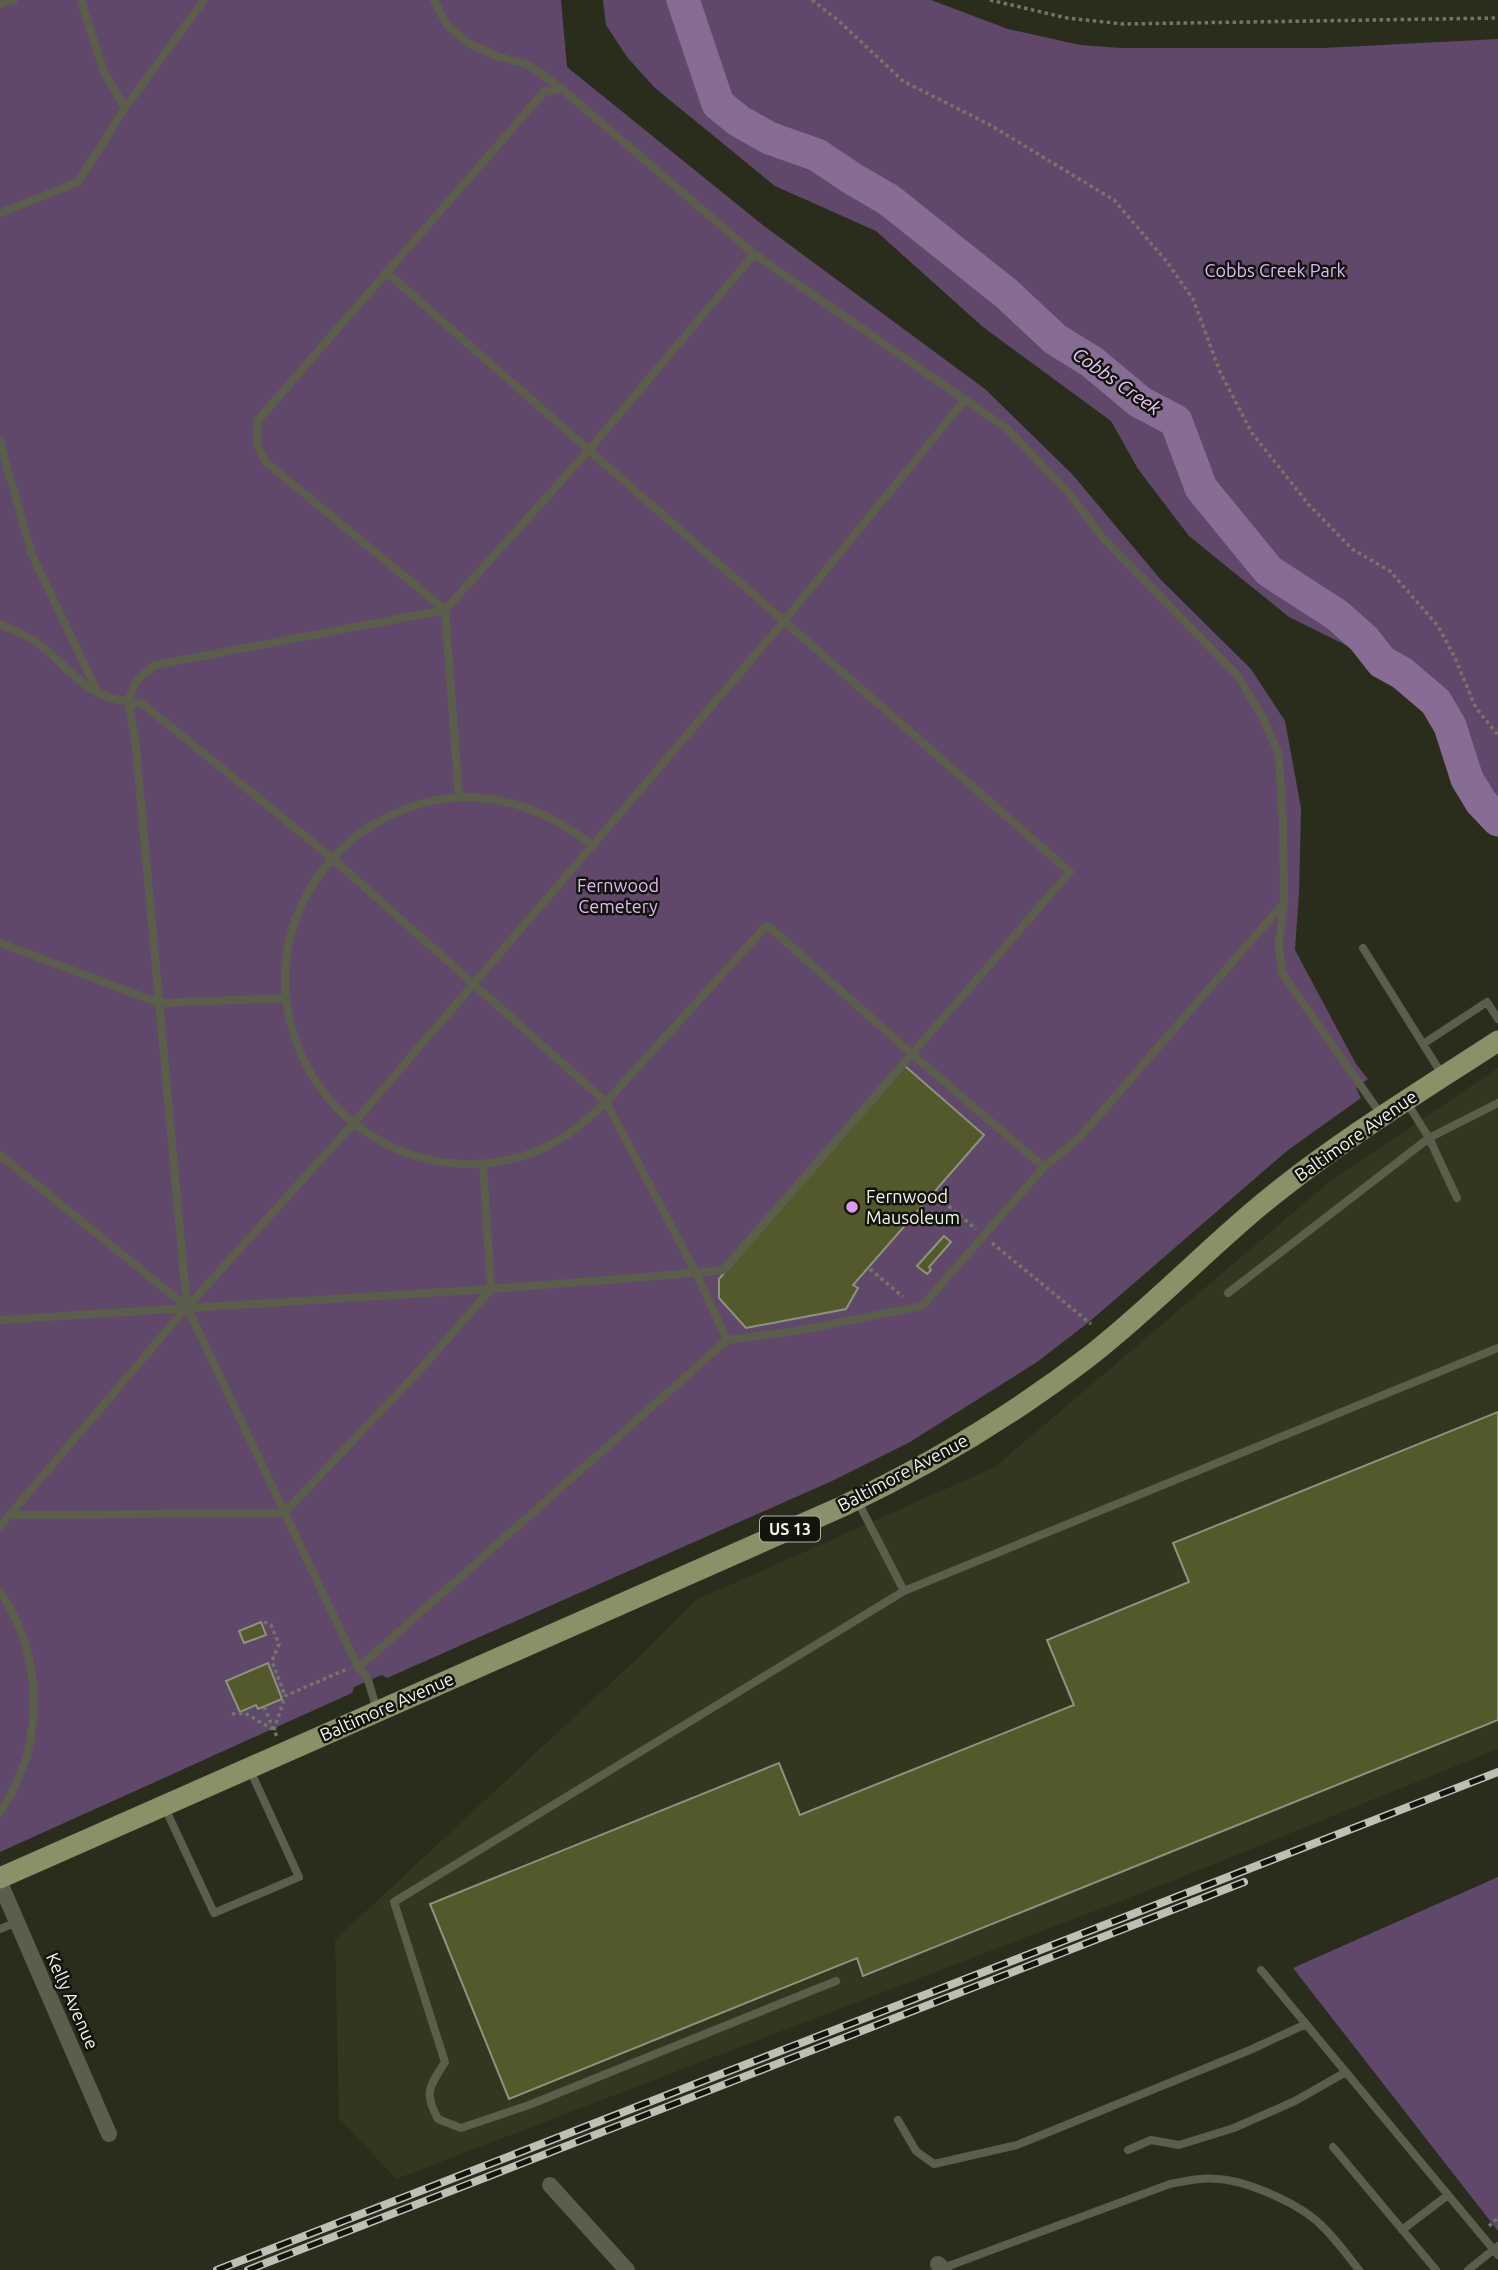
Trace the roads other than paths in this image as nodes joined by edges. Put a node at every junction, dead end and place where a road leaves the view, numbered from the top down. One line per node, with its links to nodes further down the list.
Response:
1 (14, 0): 5 (lane)
2 (81, 0): 7 (lane)
3 (204, 0): 7 (lane)
4 (434, 0): 6 (lane)
5 (0, 4)
6 (562, 89): 9 (lane); 10 (lane)
7 (125, 108): 8 (lane)
8 (0, 213)
9 (754, 254): 11 (lane); 13 (lane)
10 (386, 272): 13 (lane); 14 (lane)
11 (964, 401): 15 (lane); 22 (lane)
12 (0, 442): 17 (lane)
13 (589, 450): 14 (lane); 15 (lane)
14 (445, 610): 18 (lane); 19 (lane)
15 (784, 621): 20 (lane); 31 (lane)
16 (0, 624): 17 (lane)
17 (98, 693): 18 (lane)
18 (128, 701): 21 (lane); 27 (lane)
19 (459, 797): 20 (lane); 21 (lane)
20 (593, 845): 25 (lane)
21 (332, 858): 25 (lane); 26 (lane)
22 (1284, 902): 36 (lane); 41 (lane)
23 (0, 943): 27 (lane)
24 (1363, 948): 30 (lane)
25 (474, 984): 34 (lane); 37 (lane)
26 (285, 998): 27 (lane); 37 (lane)
27 (159, 1003): 46 (lane)
28 (1498, 1018): 30 (lane)
29 (1498, 1041): 32 (main road, Baltimore Avenue / US 13)
30 (1423, 1044): 32 (lane)
31 (912, 1054): 34 (lane); 41 (lane); 43 (lane)
32 (1443, 1076): 33 (main road, Baltimore Avenue / US 13)
33 (1406, 1101): 36 (main road, Baltimore Avenue / US 13); 38 (lane)
34 (606, 1102): 40 (lane); 43 (lane)
35 (1498, 1103): 38 (lane)
36 (1382, 1116): 50 (main road, Baltimore Avenue / US 13)
37 (353, 1124): 40 (lane); 46 (lane)
38 (1429, 1138): 42 (lane); 45 (lane)
39 (0, 1155): 46 (lane)
40 (483, 1164): 44 (lane)
41 (1044, 1167): 48 (lane)
42 (1457, 1198)
43 (696, 1273): 44 (lane); 48 (lane)
44 (491, 1289): 46 (lane); 51 (lane)
45 (1228, 1293)
46 (187, 1307): 47 (lane); 51 (lane); 52 (lane)
47 (0, 1320)
48 (727, 1340): 56 (lane)
49 (1498, 1348): 54 (lane)
50 (857, 1499): 54 (lane); 57 (main road, Baltimore Avenue / US 13)
51 (284, 1513): 52 (lane); 56 (lane)
52 (9, 1515): 53 (lane)
53 (0, 1526)
54 (904, 1591): 66 (lane)
55 (0, 1592): 60 (lane)
56 (357, 1667): 57 (lane)
57 (378, 1711): 58 (main road, Baltimore Avenue / US 13)
58 (249, 1768): 59 (main road, Baltimore Avenue / US 13); 59 (lane)
59 (164, 1806): 61 (main road, Baltimore Avenue / US 13)
60 (0, 1812)
61 (0, 1878)
62 (0, 1883): 63 (street, Kelly Avenue)
63 (17, 1922): 64 (lane); 70 (street, Kelly Avenue)
64 (0, 1929)
65 (1261, 1970): 67 (lane)
66 (836, 1981)
67 (1306, 2024): 68 (lane); 69 (lane)
68 (1346, 2072): 72 (lane); 74 (lane)
69 (898, 2120)
70 (109, 2134)
71 (1333, 2147): 75 (lane)
72 (1128, 2150)
73 (550, 2185): 78 (street)
74 (1448, 2195): 75 (lane); 76 (lane)
75 (1402, 2230): 80 (lane)
76 (1496, 2250): 81 (lane)
77 (942, 2267): 79 (lane)
78 (627, 2270)
79 (1359, 2270)
80 (1436, 2270)
81 (1468, 2270)

